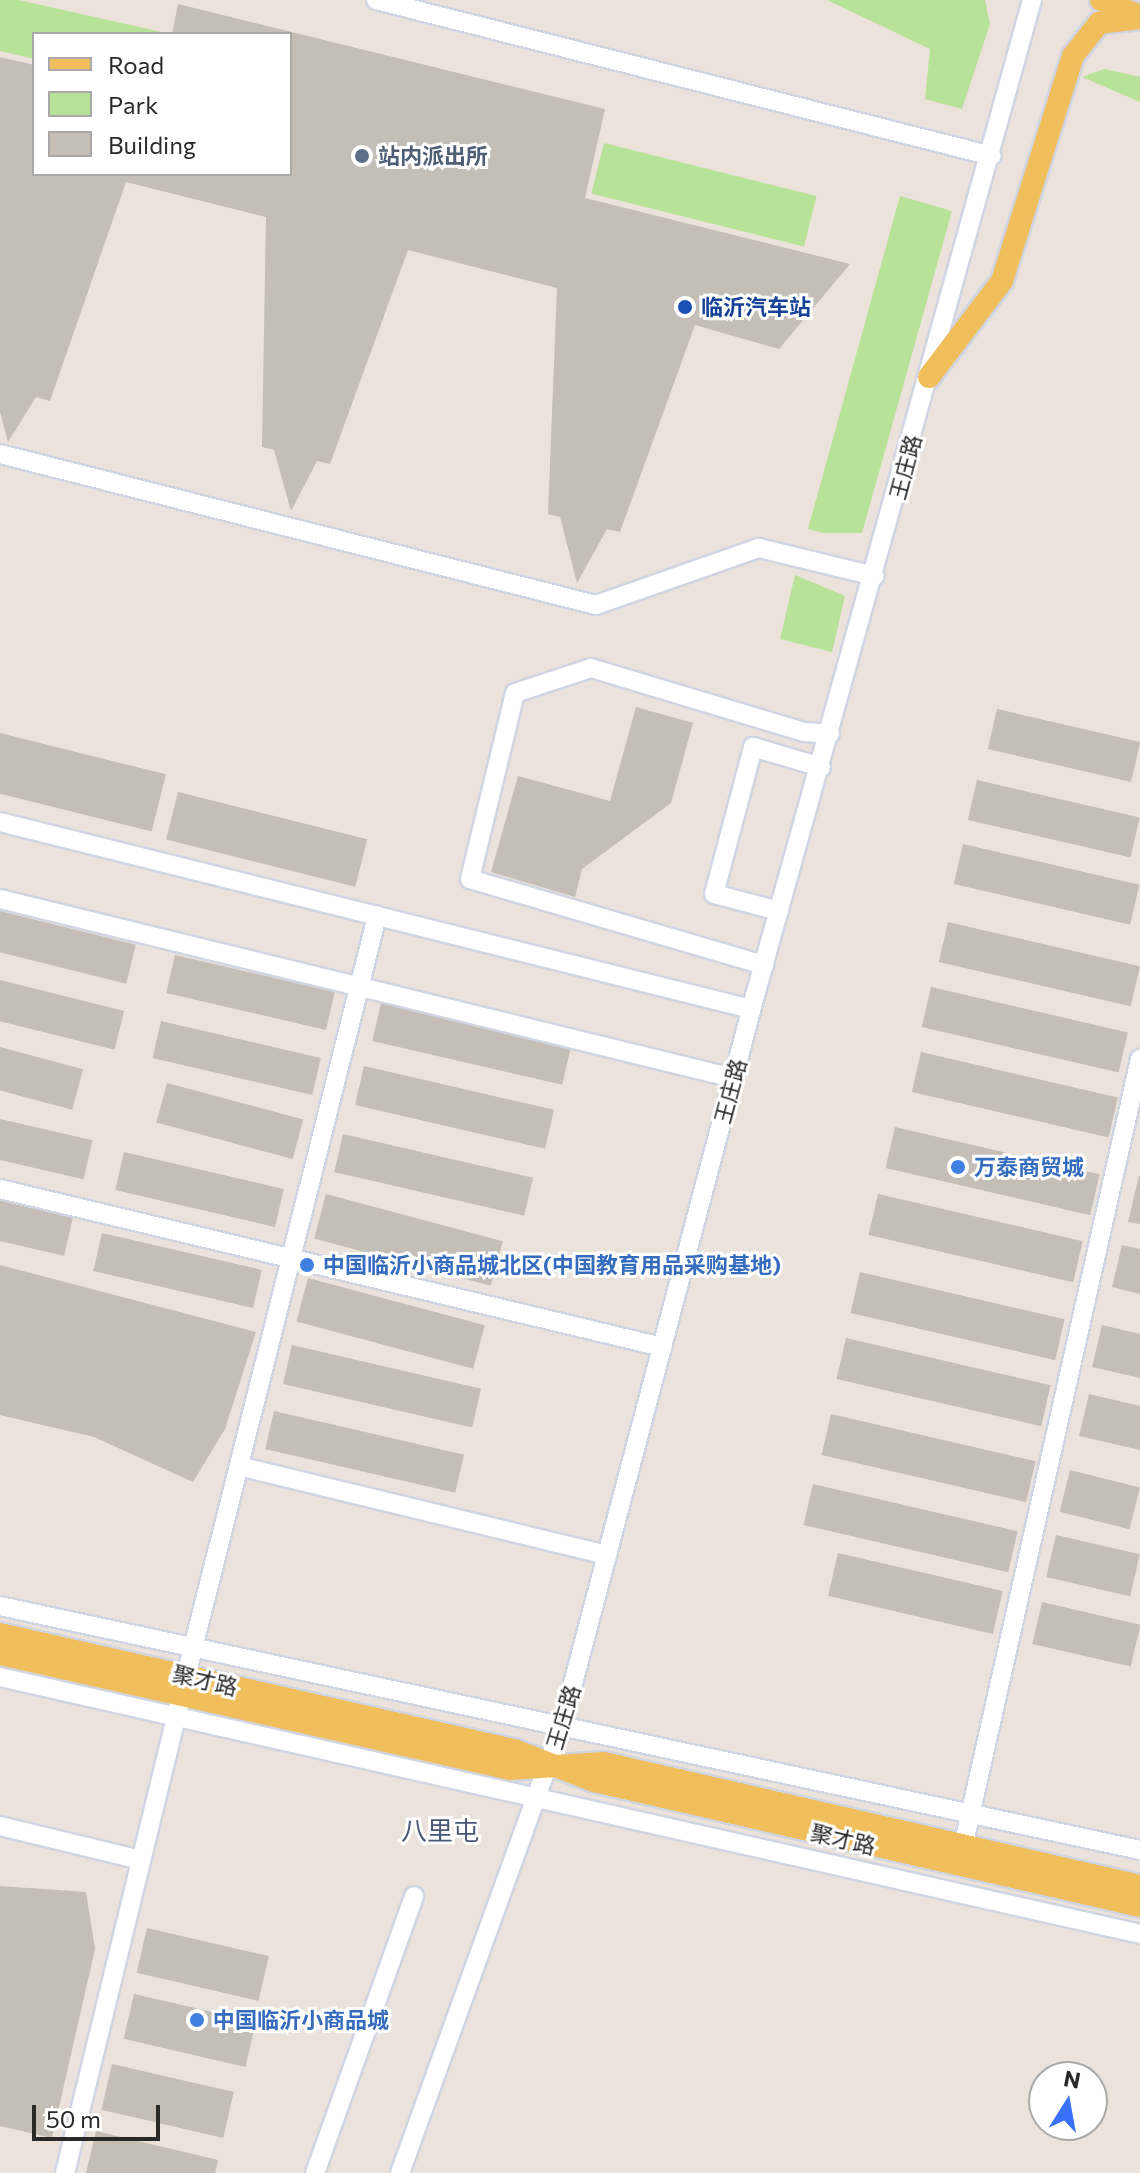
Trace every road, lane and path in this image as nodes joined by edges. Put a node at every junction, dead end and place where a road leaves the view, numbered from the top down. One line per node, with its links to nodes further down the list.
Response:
1 (376, 0): 5 (street)
2 (1032, 0): 5 (street, 王庄路)
3 (1101, 0): 4 (main road)
4 (1140, 17): 6 (main road)
5 (992, 156): 6 (street, 王庄路)
6 (929, 377): 8 (street, 王庄路)
7 (0, 454): 8 (street)
8 (875, 576): 9 (street, 王庄路)
9 (830, 734): 10 (street, 王庄路); 15 (street)
10 (821, 767): 13 (street, 王庄路); 13 (street)
11 (0, 822): 14 (street)
12 (0, 899): 16 (street)
13 (779, 911): 15 (street, 王庄路)
14 (377, 916): 16 (street); 17 (street)
15 (764, 965): 17 (street, 王庄路)
16 (360, 987): 19 (street); 21 (street)
17 (751, 1009): 19 (street, 王庄路)
18 (1140, 1059): 34 (street)
19 (733, 1078): 22 (street, 王庄路)
20 (0, 1189): 21 (street)
21 (291, 1259): 22 (street); 23 (street)
22 (662, 1347): 24 (street, 王庄路)
23 (239, 1466): 24 (street); 27 (street)
24 (607, 1555): 31 (street, 王庄路)
25 (0, 1606): 27 (street)
26 (0, 1634): 30 (main road, 聚才路)
27 (193, 1648): 30 (street); 31 (street)
28 (0, 1654): 30 (main road, 聚才路)
29 (0, 1677): 30 (street)
30 (181, 1696): 32 (main road, 聚才路); 33 (street); 38 (street)
31 (562, 1725): 32 (street, 王庄路); 34 (street)
32 (549, 1763): 33 (street, 王庄路); 36 (main road, 聚才路); 41 (main road, 聚才路)
33 (538, 1801): 42 (street); 45 (street, 王庄路)
34 (971, 1814): 36 (street); 37 (street)
35 (0, 1826): 38 (street)
36 (963, 1847): 39 (main road, 聚才路)
37 (1140, 1850)
38 (141, 1860): 43 (street)
39 (1140, 1886)
40 (414, 1896): 44 (street)
41 (1140, 1906)
42 (1140, 1934)
43 (65, 2173)
44 (315, 2173)
45 (400, 2173)

